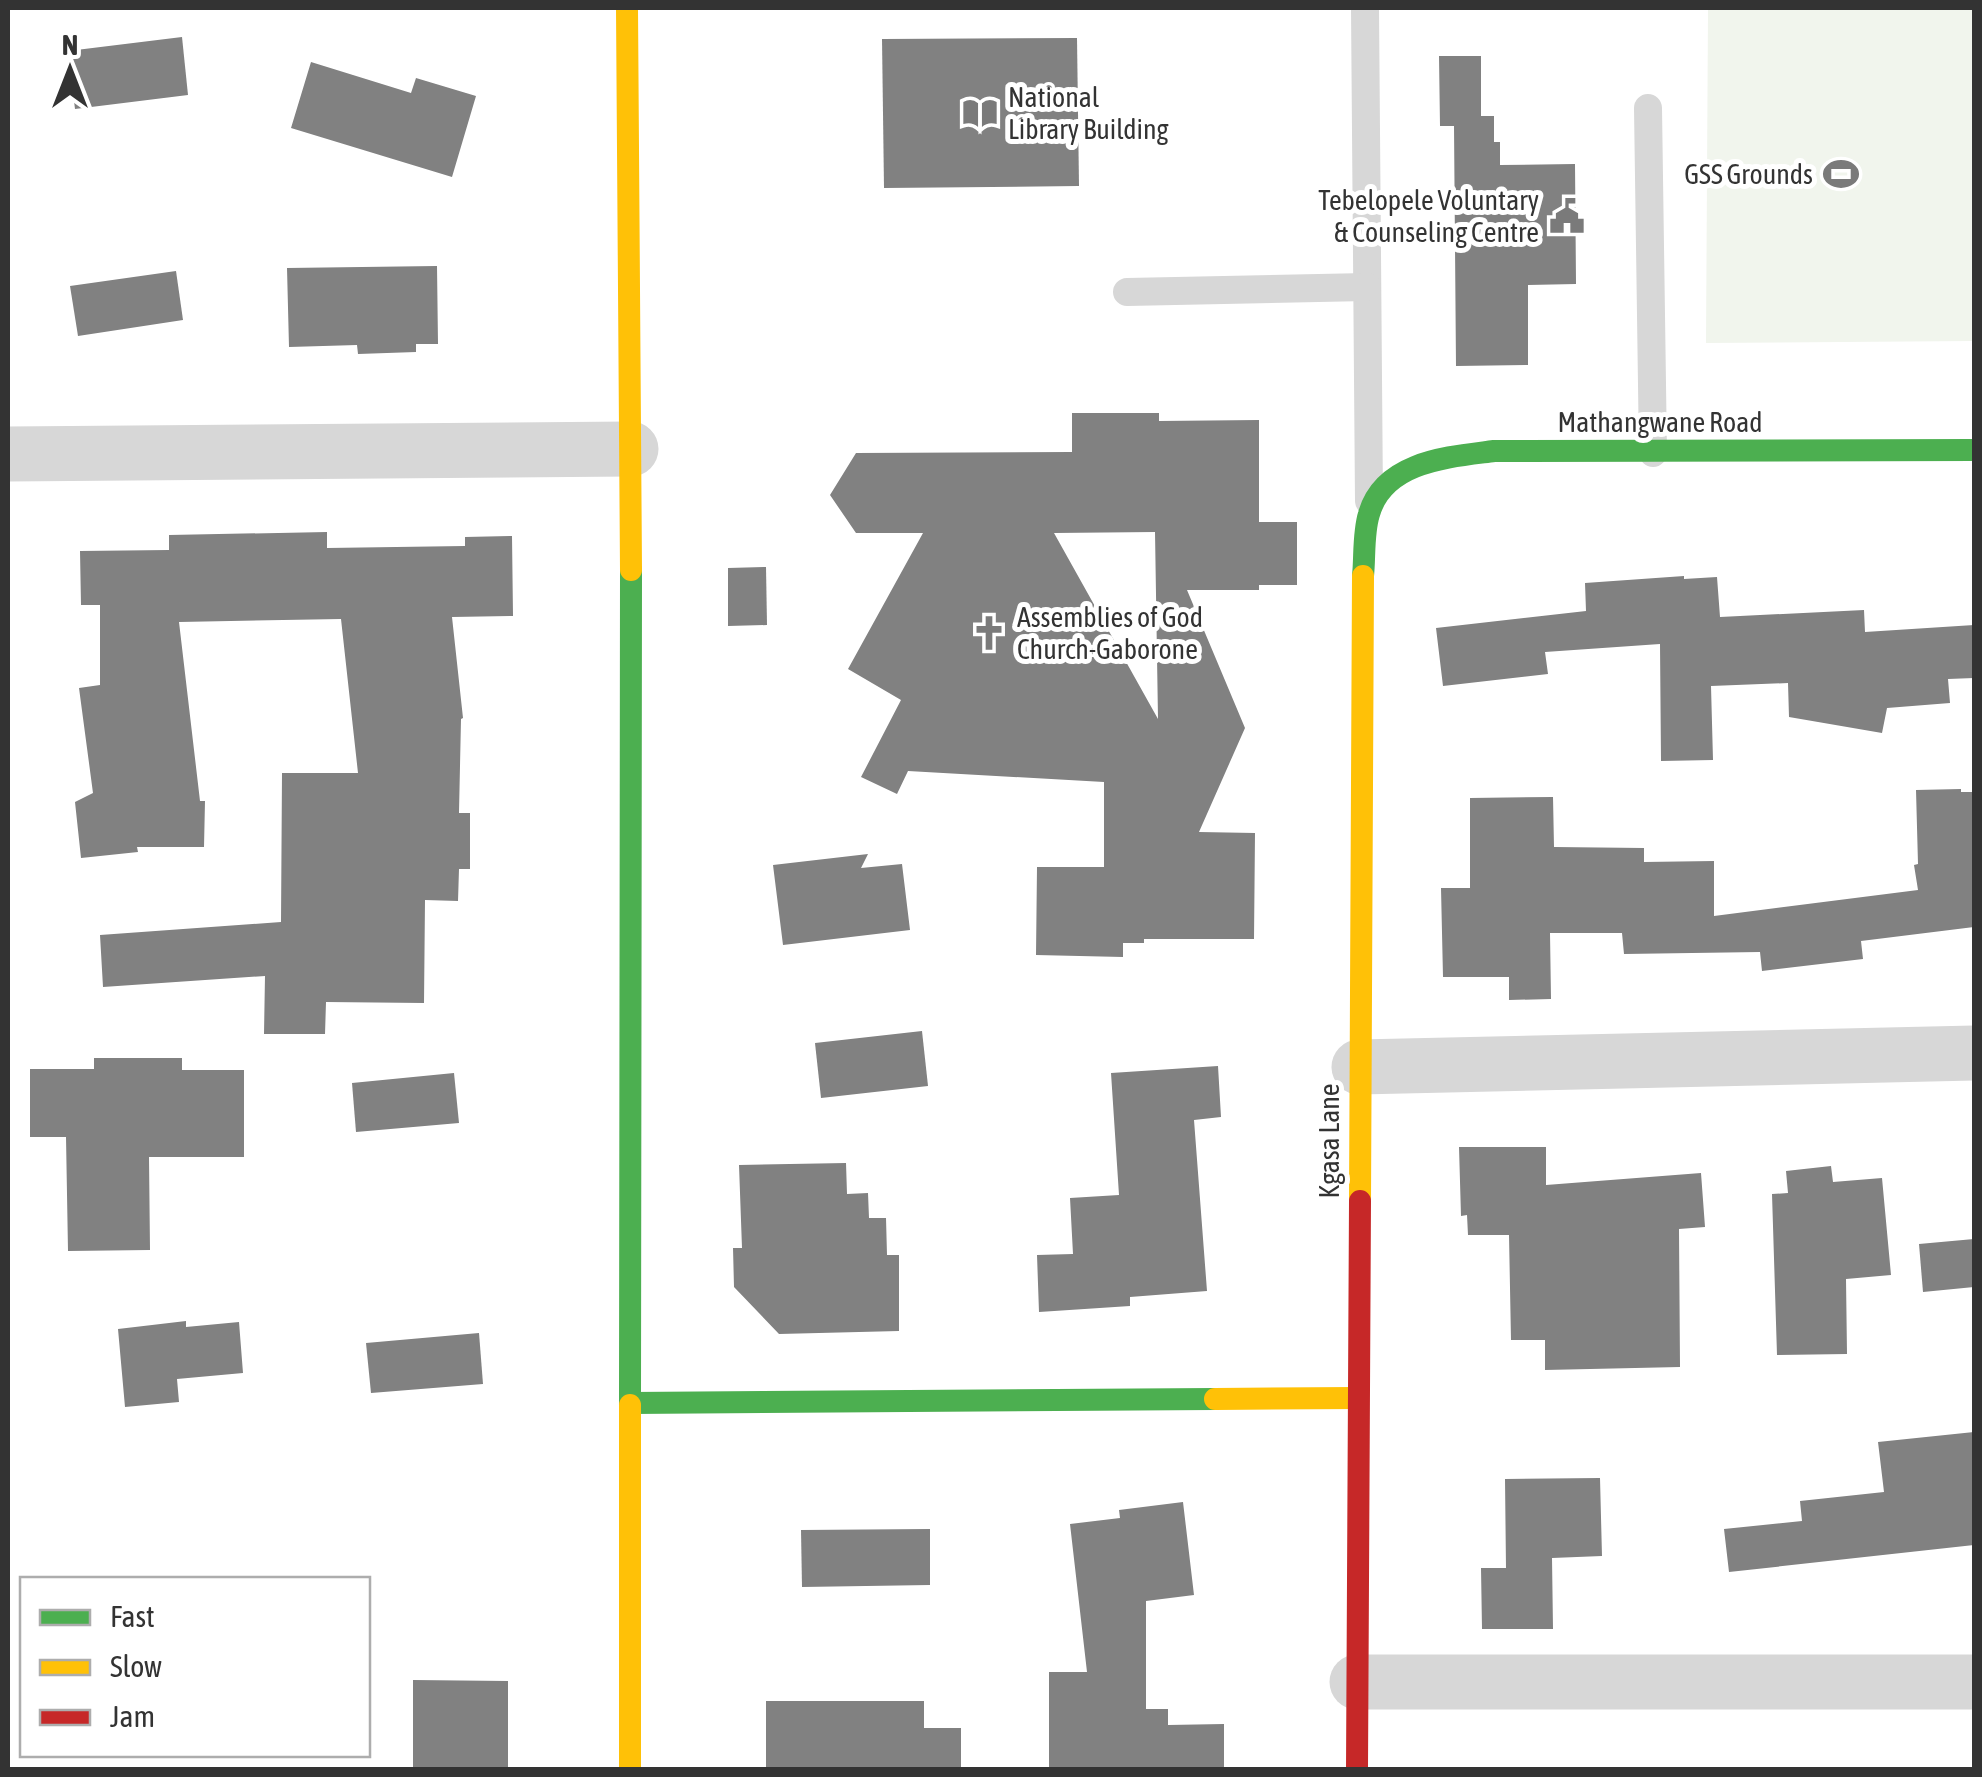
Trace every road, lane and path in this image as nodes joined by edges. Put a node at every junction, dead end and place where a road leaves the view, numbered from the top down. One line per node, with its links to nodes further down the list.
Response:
1 (627, 8): 6 (street)
2 (1365, 8): 4 (lane)
3 (1648, 108): 8 (lane)
4 (1366, 287): 5 (lane); 10 (lane)
5 (1127, 292)
6 (631, 449): 9 (street); 14 (street)
7 (1974, 450): 8 (street, Mathangwane Road)
8 (1653, 453): 10 (street, Mathangwane Road)
9 (8, 454)
10 (1369, 512): 12 (street, Kgasa Lane)
11 (1974, 1053): 12 (street)
12 (1359, 1067): 13 (street, Kgasa Lane)
13 (1358, 1398): 14 (street); 15 (street, Kgasa Lane)
14 (631, 1403): 17 (street)
15 (1357, 1682): 16 (street); 18 (street, Kgasa Lane)
16 (1974, 1682)
17 (630, 1770)
18 (1357, 1770)

